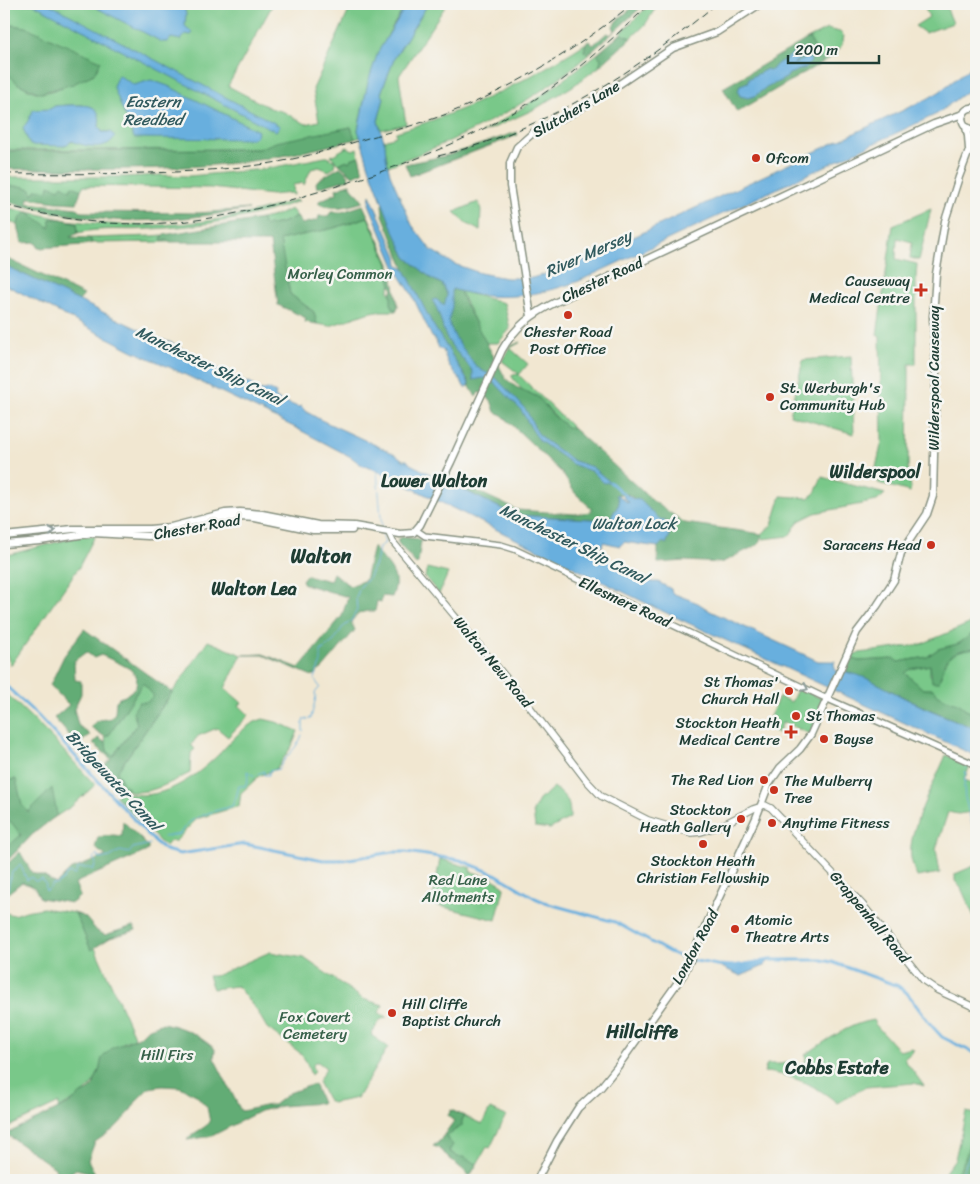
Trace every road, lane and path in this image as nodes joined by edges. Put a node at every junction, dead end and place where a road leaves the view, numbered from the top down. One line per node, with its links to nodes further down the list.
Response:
1 (760, 4): 8 (highway, Slutchers Lane)
2 (976, 108): 3 (highway, Chester Road)
3 (963, 114): 4 (highway, Chester Road); 5 (highway, Wilderspool Causeway)
4 (950, 120): 5 (highway); 8 (highway, Chester Road)
5 (965, 126): 6 (highway); 7 (highway, Wilderspool Causeway)
6 (976, 131): 7 (highway, Wilderspool Causeway)
7 (969, 150): 14 (highway, Wilderspool Causeway)
8 (531, 316): 10 (highway, Chester Road)
9 (360, 529): 11 (highway, Chester Road); 12 (highway, Chester Road, one-way to 9); 13 (highway, Chester Road)
10 (416, 530): 11 (highway, Chester Road); 17 (main road, Ellesmere Road, one-way to 17)
11 (388, 532): 19 (main road, Walton New Road)
12 (4, 536)
13 (4, 544)
14 (882, 598): 15 (highway, Wilderspool Causeway); 15 (highway, Wilderspool Causeway)
15 (862, 625): 16 (highway, Wilderspool Causeway)
16 (830, 691): 17 (highway, London Road)
17 (827, 699): 18 (main road, Ellesmere Road); 19 (highway, London Road)
18 (976, 765)
19 (762, 807): 20 (main road, Grappenhall Road); 21 (highway, London Road)
20 (976, 1008)
21 (537, 1180)

